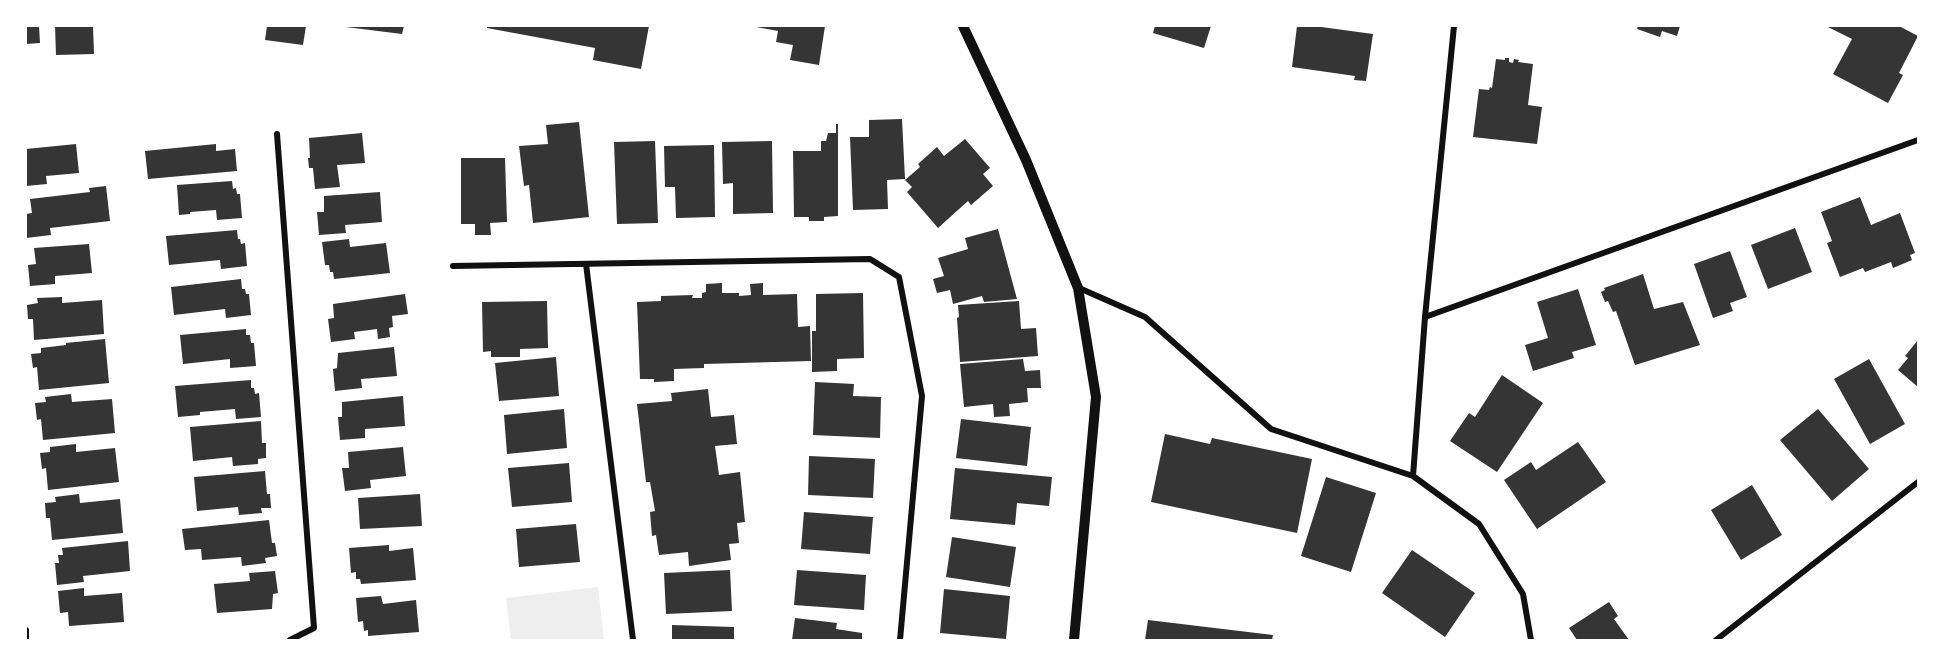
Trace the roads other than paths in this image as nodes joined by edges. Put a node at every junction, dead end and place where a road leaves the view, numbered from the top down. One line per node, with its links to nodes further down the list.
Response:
1 (963, 26): 7 (street)
2 (1454, 26): 8 (street)
3 (277, 134): 13 (street)
4 (1918, 140): 8 (street)
5 (586, 264): 6 (street); 14 (street); 15 (street)
6 (453, 266)
7 (1078, 288): 9 (street); 16 (street)
8 (1425, 316): 9 (street)
9 (1413, 476): 17 (street)
10 (1918, 482): 18 (street)
11 (26, 630): 12 (street)
12 (26, 640)
13 (290, 640)
14 (633, 640)
15 (900, 640)
16 (1074, 640)
17 (1531, 640)
18 (1716, 640)

